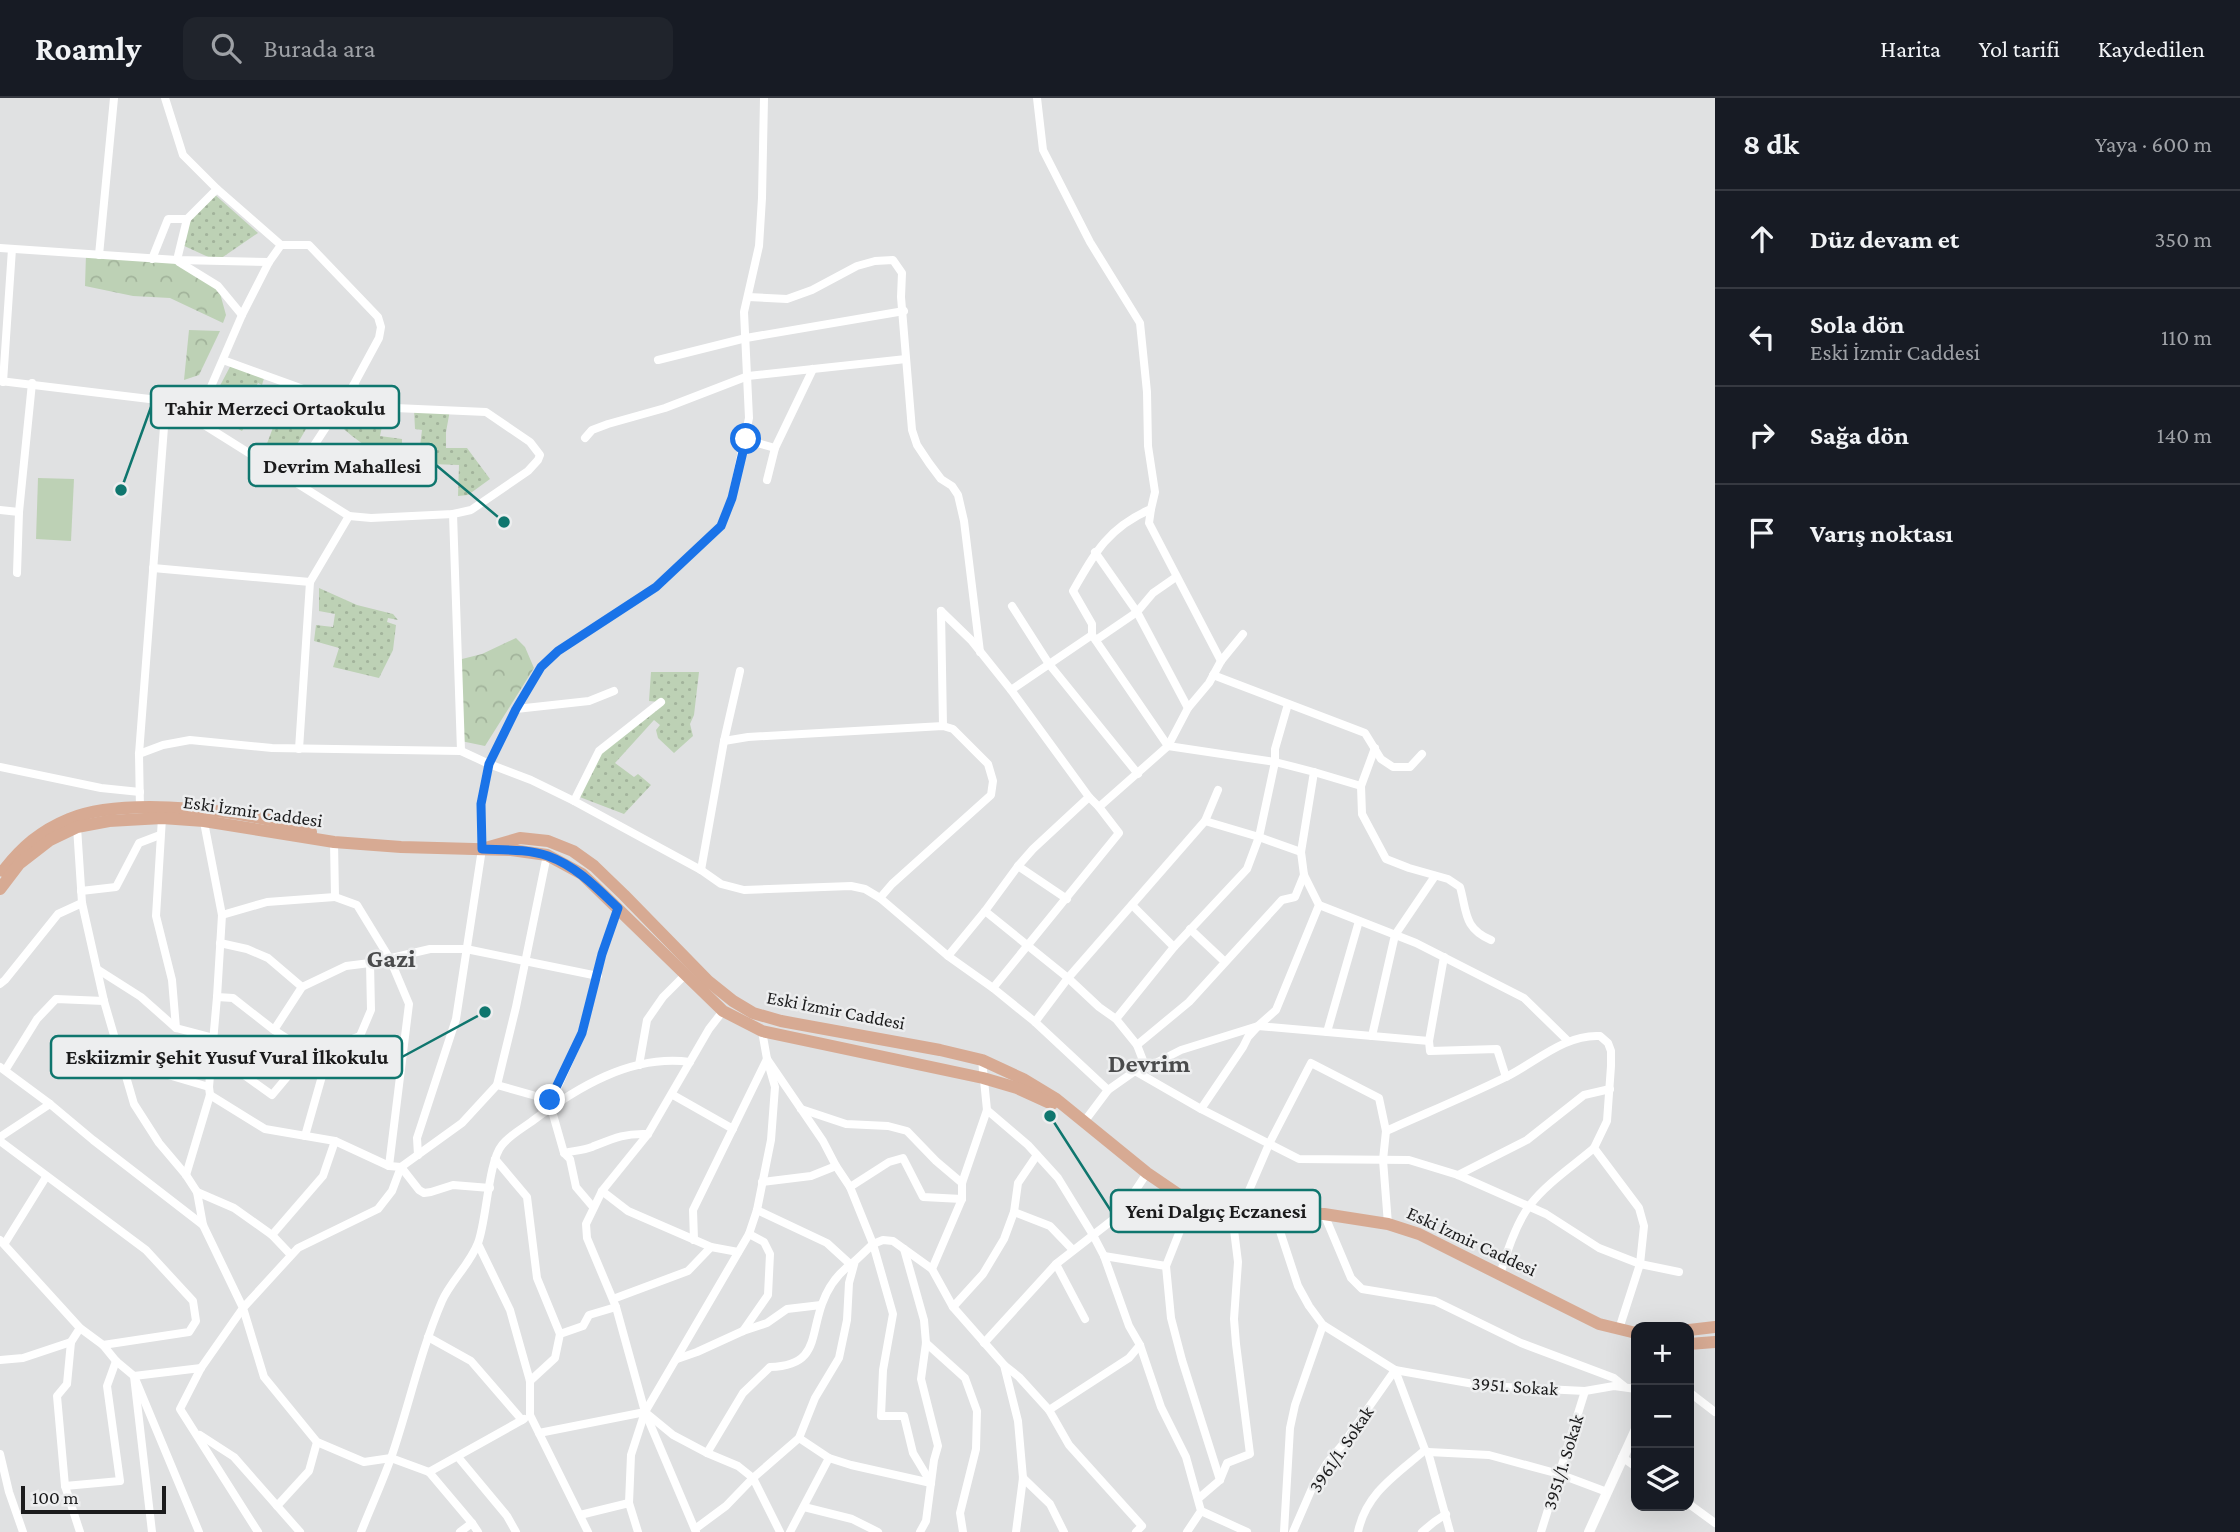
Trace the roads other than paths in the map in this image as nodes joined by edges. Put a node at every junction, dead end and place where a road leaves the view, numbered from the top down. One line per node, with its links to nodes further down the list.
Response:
1 (114, 98): 10 (street)
2 (165, 98): 5 (street)
3 (764, 98): 14 (street)
4 (1037, 98): 34 (street)
5 (217, 189): 6 (street); 7 (street)
6 (187, 219): 11 (street); 12 (street)
7 (281, 245): 13 (street); 25 (street)
8 (0, 248): 9 (street)
9 (12, 249): 10 (street); 23 (street)
10 (99, 255): 11 (street)
11 (152, 258): 12 (street)
12 (177, 260): 13 (street); 16 (street)
13 (269, 262): 16 (street)
14 (748, 297): 15 (street); 17 (street)
15 (904, 311): 17 (street); 18 (street)
16 (242, 315): 19 (street)
17 (746, 338): 20 (street); 22 (street)
18 (906, 359): 21 (street); 48 (street)
19 (223, 360): 27 (street); 28 (street)
20 (658, 360)
21 (813, 369): 22 (street); 31 (street)
22 (748, 376): 29 (street); 30 (street)
23 (2, 381): 24 (street)
24 (32, 383): 26 (street); 36 (street)
25 (353, 386): 27 (street); 37 (street)
26 (166, 401): 28 (street); 40 (street)
27 (342, 403): 32 (street)
28 (197, 419): 32 (street)
29 (585, 438)
30 (746, 439): 31 (street); 58 (street)
31 (775, 448): 33 (street)
32 (292, 479): 38 (street)
33 (767, 480)
34 (1152, 509): 39 (street); 42 (street)
35 (0, 510): 36 (street)
36 (19, 512): 41 (street)
37 (453, 514): 38 (street); 64 (street)
38 (349, 516): 43 (street)
39 (1095, 552): 45 (street); 47 (street)
40 (153, 568): 43 (street); 65 (street)
41 (17, 573)
42 (1176, 578): 45 (street); 49 (street)
43 (310, 582): 63 (street)
44 (1012, 606): 50 (street)
45 (1137, 612): 47 (street); 57 (street)
46 (1243, 634): 49 (street)
47 (1094, 638): 50 (street); 61 (street)
48 (980, 652): 53 (street); 59 (street)
49 (1221, 661): 52 (street)
50 (1049, 664): 53 (street); 71 (street)
51 (740, 671): 60 (street)
52 (1213, 675): 56 (street); 57 (street)
53 (1011, 690): 75 (street)
54 (614, 691): 58 (street)
55 (661, 702): 76 (street)
56 (1288, 704): 62 (street); 67 (street)
57 (1188, 708): 61 (street)
58 (516, 709): 68 (street)
59 (943, 726): 60 (street); 97 (street)
60 (724, 741): 90 (street)
61 (1168, 746): 67 (street); 71 (street)
62 (1375, 748): 66 (street); 72 (street)
63 (299, 749): 64 (street); 65 (street)
64 (461, 751): 68 (street)
65 (139, 754): 74 (street)
66 (1422, 754)
67 (1275, 762): 70 (street); 84 (street)
68 (489, 764): 76 (street); 86 (street)
69 (0, 767): 74 (street)
70 (1314, 772): 72 (street); 87 (street)
71 (1138, 774): 77 (street)
72 (1361, 786): 93 (street)
73 (1218, 790): 81 (street)
74 (140, 792): 78 (street)
75 (1088, 797): 77 (street); 89 (street)
76 (574, 801): 90 (street)
77 (1099, 807): 98 (street)
78 (140, 814): 79 (main road); 80 (main road, Eski İzmir Caddesi); 82 (main road, Eski İzmir Caddesi); 91 (main road)
79 (203, 815): 80 (main road, Eski İzmir Caddesi); 85 (main road, Eski İzmir Caddesi); 104 (street)
80 (162, 818): 83 (street)
81 (1205, 821): 84 (street); 100 (street)
82 (76, 827): 94 (main road, Eski İzmir Caddesi); 95 (street)
83 (160, 835): 95 (street); 132 (street)
84 (1259, 837): 87 (street); 106 (street)
85 (334, 842): 86 (main road, Eski İzmir Caddesi); 96 (street)
86 (482, 849): 88 (main road, Eski İzmir Caddesi); 112 (street); 146 (main road, Eski İzmir Caddesi)
87 (1301, 852): 92 (street)
88 (547, 855): 102 (main road, Eski İzmir Caddesi); 116 (street)
89 (1018, 866): 98 (street); 103 (street)
90 (701, 870): 97 (street)
91 (0, 875)
92 (1304, 876): 101 (street); 117 (street)
93 (1436, 876): 107 (street); 108 (street)
94 (0, 889)
95 (82, 891): 99 (street)
96 (335, 897): 104 (street); 115 (street)
97 (880, 898): 113 (street)
98 (1067, 899): 110 (street)
99 (82, 903): 119 (street); 123 (street)
100 (1132, 905): 111 (street); 122 (street)
101 (1319, 905): 105 (street); 131 (street)
102 (618, 908): 120 (main road, Eski İzmir Caddesi); 121 (street)
103 (985, 911): 110 (street); 113 (street)
104 (222, 915): 109 (street)
105 (1359, 920): 107 (street); 135 (street)
106 (1190, 929): 111 (street); 117 (street)
107 (1395, 934): 114 (street); 136 (street)
108 (1491, 940)
109 (220, 943): 124 (street); 126 (street)
110 (1028, 946): 122 (street); 125 (street)
111 (1174, 947): 129 (street)
112 (466, 949): 115 (street); 116 (street); 175 (street)
113 (948, 956): 125 (street)
114 (1444, 957): 138 (street); 139 (street)
115 (390, 958): 118 (street); 179 (street)
116 (526, 962): 121 (street); 154 (street)
117 (1225, 962): 140 (street)
118 (370, 963): 124 (street); 141 (street)
119 (97, 968): 127 (street); 132 (street)
120 (685, 975): 128 (main road, Eski İzmir Caddesi); 148 (street)
121 (598, 976): 160 (street)
122 (1068, 978): 129 (street); 130 (street)
123 (0, 984)
124 (302, 987): 133 (street)
125 (993, 988): 130 (street)
126 (217, 997): 133 (street); 137 (street)
127 (104, 1001): 144 (street); 149 (street)
128 (723, 1011): 134 (main road, Eski İzmir Caddesi); 147 (street)
129 (1116, 1019): 140 (street)
130 (1035, 1022): 156 (street)
131 (1258, 1026): 135 (street); 150 (street); 163 (street)
132 (176, 1028): 137 (street)
133 (274, 1030): 143 (street)
134 (762, 1031): 145 (street); 153 (main road, Eski İzmir Caddesi)
135 (1327, 1032): 136 (street)
136 (1372, 1036): 138 (street)
137 (214, 1038): 142 (street)
138 (1429, 1041): 152 (street)
139 (1568, 1041): 152 (street); 155 (street)
140 (1137, 1045): 150 (street)
141 (330, 1048): 143 (street); 169 (street)
142 (212, 1052): 143 (street); 157 (street)
143 (308, 1052)
144 (121, 1057): 157 (street); 183 (street)
145 (767, 1059): 162 (street); 166 (street); 186 (street)
146 (982, 1060): 153 (street); 161 (main road, Eski İzmir Caddesi)
147 (690, 1062): 148 (street); 158 (street)
148 (639, 1065): 160 (street)
149 (3, 1068): 159 (street)
150 (1146, 1068): 151 (street)
151 (1135, 1071): 156 (street); 163 (street)
152 (1506, 1077): 167 (street)
153 (983, 1078): 161 (main road, Eski İzmir Caddesi); 164 (street)
154 (497, 1085): 160 (street); 175 (street)
155 (1610, 1089): 173 (street); 184 (street)
156 (1108, 1090): 165 (street)
157 (209, 1091): 169 (street); 183 (street)
158 (673, 1095): 166 (street); 168 (street)
159 (50, 1104): 170 (street); 202 (street)
160 (550, 1104): 174 (street); 177 (street)
161 (1066, 1108): 165 (main road, Eski İzmir Caddesi)
162 (801, 1109): 180 (street); 187 (street)
163 (1201, 1109): 172 (street)
164 (987, 1110): 176 (street); 187 (street)
165 (1084, 1122): 182 (main road, Eski İzmir Caddesi)
166 (733, 1129): 206 (street)
167 (1386, 1131): 172 (street); 178 (street)
168 (648, 1134): 174 (street); 190 (street)
169 (305, 1136): 171 (street)
170 (0, 1139): 185 (street)
171 (335, 1142): 179 (street); 204 (street)
172 (1269, 1144): 178 (street); 200 (street)
173 (1594, 1148): 195 (street); 218 (street)
174 (564, 1153): 194 (street)
175 (418, 1155): 181 (street)
176 (1037, 1155): 197 (street); 205 (street)
177 (495, 1159): 189 (street); 235 (street)
178 (1382, 1160): 184 (street); 201 (street)
179 (389, 1166): 181 (street)
180 (836, 1166): 186 (street); 188 (street)
181 (401, 1167): 189 (street); 214 (street)
182 (1147, 1173): 193 (main road, Eski İzmir Caddesi); 205 (street)
183 (186, 1175): 191 (street)
184 (1458, 1175): 195 (street)
185 (46, 1177): 207 (street); 242 (street)
186 (762, 1182): 196 (street)
187 (962, 1183): 192 (street)
188 (850, 1186): 192 (street); 209 (street)
189 (490, 1188): 208 (street)
190 (602, 1191): 194 (street); 206 (street)
191 (197, 1192): 202 (street); 204 (street)
192 (962, 1199): 220 (street)
193 (1191, 1203): 200 (main road, Eski İzmir Caddesi); 219 (street)
194 (593, 1207): 223 (street)
195 (1528, 1207): 218 (street); 222 (street)
196 (757, 1210): 203 (street); 216 (street)
197 (1014, 1212): 212 (street); 225 (street)
198 (1274, 1213): 199 (main road, Eski İzmir Caddesi); 200 (main road, Eski İzmir Caddesi); 228 (street)
199 (1324, 1214): 201 (main road, Eski İzmir Caddesi); 252 (street)
200 (1235, 1215): 277 (street)
201 (1388, 1224): 222 (main road, Eski İzmir Caddesi)
202 (203, 1225): 226 (street)
203 (749, 1234): 213 (street); 233 (street)
204 (272, 1235): 214 (street)
205 (1093, 1235): 212 (street); 215 (street)
206 (694, 1240): 210 (street)
207 (2, 1241): 230 (street)
208 (478, 1244): 236 (street); 251 (street)
209 (873, 1244): 211 (street); 216 (street); 278 (street)
210 (711, 1247): 213 (street); 223 (street)
211 (904, 1249): 220 (street); 239 (street)
212 (1073, 1250): 217 (street)
213 (738, 1252): 244 (street)
214 (290, 1254): 226 (street)
215 (1104, 1256): 219 (street); 243 (street)
216 (852, 1263): 224 (street); 262 (street)
217 (1056, 1264): 227 (street); 240 (street)
218 (1640, 1264): 221 (street); 231 (street)
219 (1166, 1266): 277 (street)
220 (932, 1269): 225 (street)
221 (1678, 1272)
222 (1500, 1275): 231 (main road, Eski İzmir Caddesi)
223 (614, 1303): 235 (street); 257 (street)
224 (821, 1305): 233 (street); 266 (street)
225 (953, 1307): 240 (street)
226 (243, 1308): 248 (street); 264 (street)
227 (1085, 1319)
228 (1323, 1325): 249 (street); 320 (street)
229 (1715, 1327): 232 (main road)
230 (80, 1328): 237 (street); 242 (street)
231 (1619, 1329): 234 (main road, Eski İzmir Caddesi)
232 (1694, 1329)
233 (743, 1331): 244 (street)
234 (1631, 1332)
235 (561, 1334): 251 (street)
236 (428, 1337): 259 (street); 270 (street)
237 (71, 1342): 245 (street); 279 (street)
238 (1715, 1342): 241 (main road)
239 (926, 1343): 278 (street); 314 (street)
240 (984, 1343): 247 (street)
241 (1694, 1344)
242 (103, 1345): 246 (street)
243 (1140, 1345): 256 (street); 282 (street)
244 (677, 1359): 257 (street)
245 (0, 1360)
246 (116, 1361): 250 (street); 279 (street)
247 (1004, 1365): 256 (street); 276 (street)
248 (201, 1368): 250 (street); 260 (street)
249 (1395, 1370): 254 (street, 3951. Sokak); 265 (street); 321 (street, 3961/1. Sokak)
250 (134, 1376): 300 (street); 301 (street)
251 (530, 1381): 259 (street)
252 (1626, 1387): 253 (street, 3951. Sokak); 254 (street, 3951. Sokak)
253 (1631, 1388)
254 (1585, 1391): 274 (street, 3951/1. Sokak)
255 (1694, 1396): 258 (street)
256 (1049, 1409): 317 (street)
257 (645, 1412): 261 (street); 266 (street); 283 (street); 294 (street)
258 (1715, 1412)
259 (526, 1418): 261 (street); 268 (street)
260 (195, 1432): 284 (street); 296 (street)
261 (539, 1433): 289 (street)
262 (799, 1438): 271 (street); 275 (street)
263 (1631, 1439): 269 (street)
264 (317, 1442): 270 (street); 284 (street)
265 (1427, 1451): 274 (street); 288 (street); 295 (street)
266 (707, 1453): 275 (street)
267 (0, 1454): 281 (street)
268 (458, 1457): 273 (street); 307 (street)
269 (1622, 1457): 272 (street); 280 (street)
270 (391, 1458): 273 (street); 304 (street)
271 (829, 1458): 278 (street); 285 (street)
272 (1631, 1463)
273 (429, 1472): 290 (street)
274 (1559, 1474): 280 (street); 324 (street, 3951/1. Sokak)
275 (753, 1478): 294 (street); 310 (street)
276 (1023, 1478): 315 (street); 316 (street)
277 (1220, 1480): 282 (street)
278 (931, 1483): 313 (street)
279 (65, 1486): 299 (street)
280 (1607, 1492): 325 (street)
281 (4, 1493): 298 (street)
282 (1199, 1498): 287 (street)
283 (629, 1503): 289 (street); 309 (street)
284 (277, 1506): 292 (street)
285 (804, 1507): 311 (street); 312 (street)
286 (1694, 1507): 291 (street)
287 (1201, 1511): 318 (street); 319 (street)
288 (1446, 1514): 297 (street); 323 (street)
289 (580, 1515): 293 (street)
290 (472, 1522): 305 (street); 306 (street)
291 (1715, 1522)
292 (292, 1524): 302 (street); 303 (street)
293 (587, 1530): 308 (street)
294 (696, 1530)
295 (1358, 1530): 322 (street)
296 (255, 1531)
297 (1452, 1531)
298 (23, 1532)
299 (79, 1532)
300 (152, 1532)
301 (199, 1532)
302 (283, 1532)
303 (300, 1532)
304 (361, 1532)
305 (460, 1532)
306 (478, 1532)
307 (516, 1532)
308 (576, 1532)
309 (638, 1532)
310 (780, 1532)
311 (790, 1532)
312 (878, 1532)
313 (920, 1532)
314 (963, 1532)
315 (1016, 1532)
316 (1064, 1532)
317 (1136, 1532)
318 (1187, 1532)
319 (1247, 1532)
320 (1284, 1532)
321 (1293, 1532)
322 (1367, 1532)
323 (1422, 1532)
324 (1541, 1532)
325 (1589, 1532)

